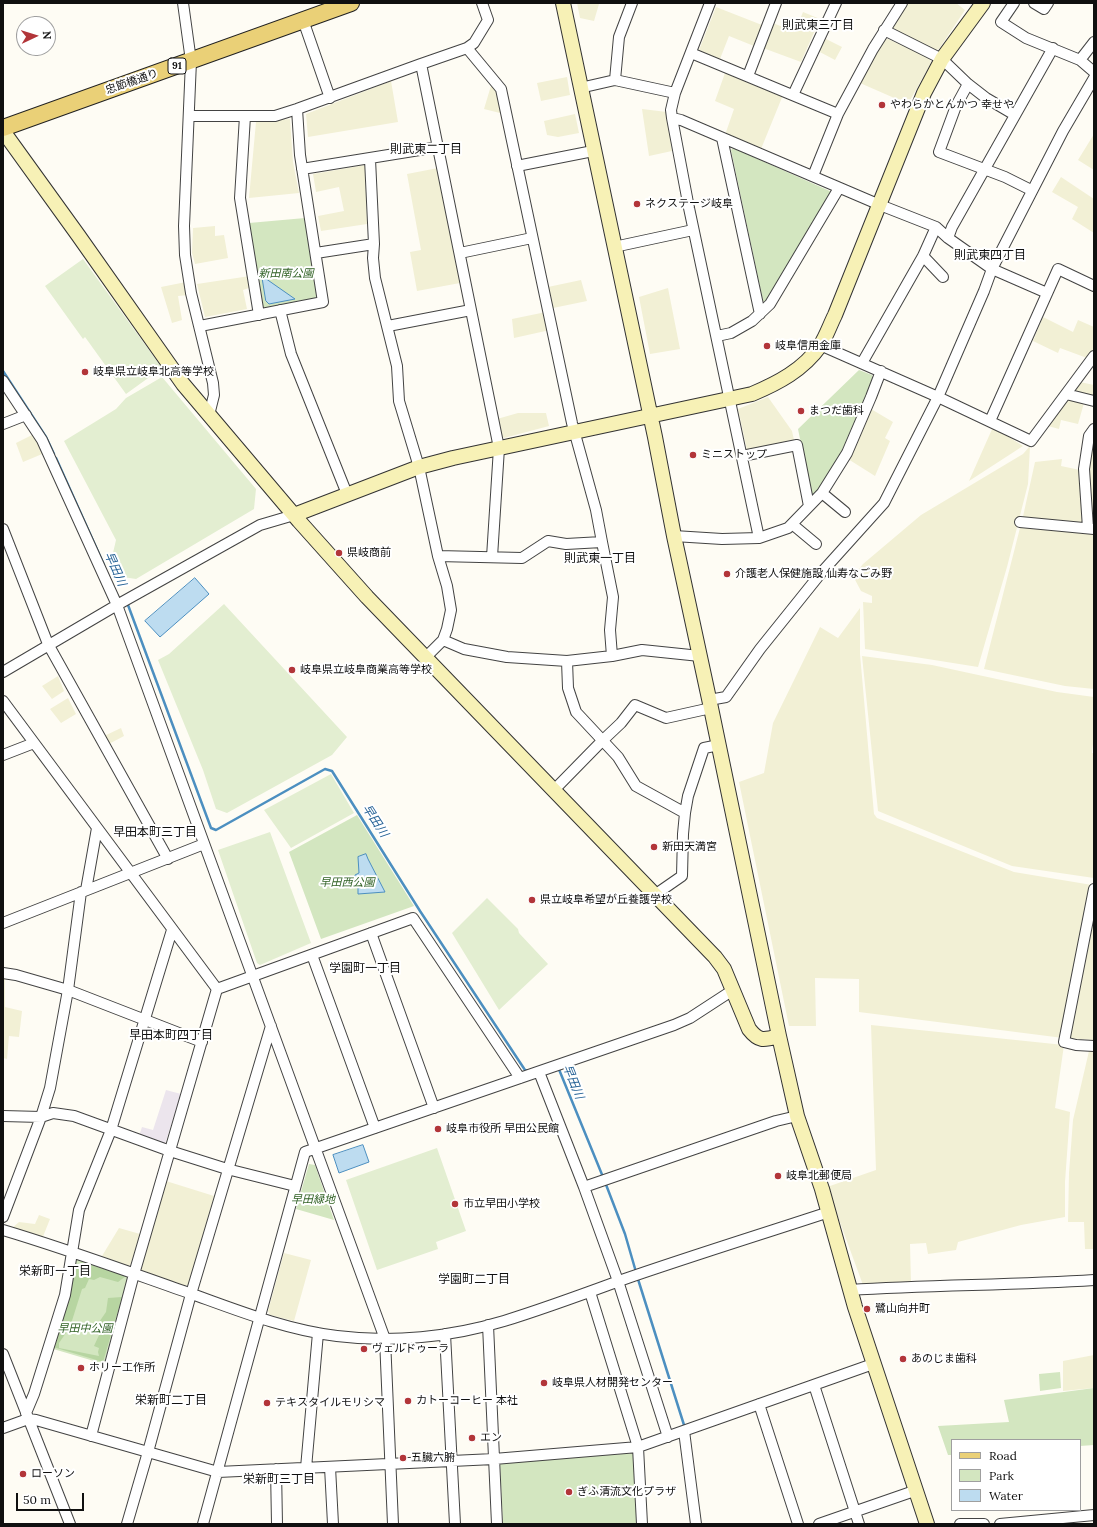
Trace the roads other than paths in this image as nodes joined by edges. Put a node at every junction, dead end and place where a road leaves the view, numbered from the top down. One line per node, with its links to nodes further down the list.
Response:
1 (182, 3): 22 (street)
2 (351, 3): 14 (main road, 忠節橋通り / 91)
3 (482, 3): 17 (street)
4 (563, 3): 29 (street)
5 (632, 3): 27 (street)
6 (710, 3): 19 (street)
7 (776, 3): 25 (street)
8 (836, 3): 31 (street)
9 (902, 3): 15 (street)
10 (983, 3): 20 (street)
11 (1014, 3): 18 (street)
12 (1034, 3): 13 (street)
13 (1048, 3)
14 (303, 20): 22 (main road, 忠節橋通り / 91); 32 (street)
15 (884, 30): 20 (street); 34 (street)
16 (1094, 42): 21 (street)
17 (467, 48): 23 (street); 44 (street)
18 (1054, 48): 21 (street); 35 (street)
19 (691, 53): 25 (street); 30 (street)
20 (942, 59): 28 (street); 50 (street)
21 (1080, 60): 24 (street)
22 (191, 61): 36 (street); 39 (main road, 忠節橋通り / 91)
23 (421, 64): 32 (street); 41 (street)
24 (1094, 72)
25 (748, 76): 31 (street)
26 (1094, 78): 49 (street)
27 (615, 80): 29 (street); 30 (street)
28 (968, 84): 35 (street); 46 (street)
29 (580, 88): 42 (street)
30 (675, 93): 38 (street)
31 (793, 95): 34 (street)
32 (330, 98): 33 (street)
33 (297, 109): 37 (street); 45 (street)
34 (838, 114): 47 (street)
35 (1015, 115): 46 (street)
36 (189, 116): 37 (street); 68 (street)
37 (245, 116): 67 (street)
38 (672, 118): 40 (street); 52 (street)
39 (3, 129): 81 (street)
40 (722, 138): 47 (street); 66 (street)
41 (438, 147): 43 (street); 58 (street)
42 (593, 151): 44 (street); 56 (street)
43 (370, 159): 45 (street); 55 (street)
44 (517, 166): 53 (street)
45 (302, 169): 57 (street)
46 (985, 171): 49 (street); 54 (street)
47 (813, 176): 48 (street)
48 (839, 188): 50 (street); 66 (street)
49 (1031, 190): 60 (street)
50 (880, 205): 51 (street); 71 (street)
51 (936, 227): 54 (street); 59 (street)
52 (693, 230): 56 (street); 70 (street)
53 (532, 238): 58 (street); 86 (street)
54 (948, 238): 60 (street)
55 (374, 244): 57 (street); 69 (street)
56 (614, 247): 82 (street)
57 (316, 253): 64 (street)
58 (460, 253): 65 (street)
59 (923, 256): 61 (street); 73 (street)
60 (992, 269): 63 (street); 77 (street)
61 (943, 277)
62 (1094, 286): 63 (street)
63 (1047, 293): 83 (street)
64 (280, 310): 67 (street); 91 (street)
65 (471, 310): 69 (street); 87 (street)
66 (760, 314): 70 (street)
67 (259, 315): 68 (street)
68 (200, 326): 81 (street)
69 (388, 326): 89 (street)
70 (716, 336): 78 (street)
71 (820, 345): 73 (street); 78 (street)
72 (1094, 356): 76 (street)
73 (862, 363): 74 (street)
74 (881, 371): 77 (street); 90 (street)
75 (3, 381): 80 (street)
76 (1066, 394): 79 (street); 83 (street)
77 (938, 397): 83 (street); 114 (street)
78 (730, 399): 82 (street); 88 (street)
79 (1094, 401)
80 (26, 415): 84 (street); 105 (street)
81 (209, 415): 94 (street)
82 (650, 415): 86 (street); 99 (street)
83 (990, 420)
84 (3, 424)
85 (1094, 429): 98 (street)
86 (574, 432): 87 (street); 101 (street)
87 (499, 448): 89 (street); 104 (street)
88 (742, 456): 92 (street); 100 (street)
89 (419, 467): 91 (street); 103 (street)
90 (822, 493): 92 (street); 93 (street)
91 (347, 494): 94 (street)
92 (809, 506): 96 (street)
93 (845, 512)
94 (294, 515): 105 (street); 110 (street)
95 (1020, 522): 98 (street)
96 (792, 524): 100 (street); 102 (street)
97 (3, 529): 107 (street)
98 (1091, 529)
99 (674, 536): 100 (street); 109 (street)
100 (759, 538)
101 (602, 542): 104 (street); 108 (street)
102 (816, 544)
103 (438, 556): 104 (street); 106 (street)
104 (492, 557)
105 (121, 602): 107 (street); 122 (street)
106 (443, 640): 110 (street); 111 (street)
107 (48, 644): 112 (street); 123 (street)
108 (612, 656): 109 (street); 111 (street)
109 (700, 656): 114 (street)
110 (426, 657): 119 (street)
111 (567, 661): 115 (street)
112 (3, 672)
113 (3, 701): 116 (street)
114 (710, 704): 115 (street); 117 (street)
115 (603, 740): 119 (street); 120 (street)
116 (34, 743): 118 (street); 121 (street)
117 (719, 745): 120 (street); 139 (street)
118 (3, 755)
119 (554, 790): 127 (street)
120 (685, 813): 127 (street)
121 (97, 828): 124 (street); 126 (street)
122 (204, 844): 123 (street); 133 (street)
123 (168, 859): 124 (street)
124 (130, 873): 126 (street); 129 (street)
125 (1094, 889): 141 (street)
126 (83, 891): 128 (street); 135 (street)
127 (656, 894): 136 (street)
128 (3, 923)
129 (172, 930): 134 (street); 137 (street)
130 (371, 934): 131 (street); 143 (street); 144 (street)
131 (312, 955): 133 (street); 148 (street)
132 (3, 973): 135 (street)
133 (253, 977): 134 (street); 138 (street)
134 (217, 989): 140 (street)
135 (68, 990): 137 (street); 147 (street)
136 (733, 990): 139 (street); 142 (street)
137 (145, 1020): 140 (street); 149 (street)
138 (271, 1026): 150 (street); 152 (street)
139 (778, 1036): 146 (street)
140 (202, 1042): 151 (street)
141 (1094, 1046)
142 (539, 1072): 143 (street); 154 (street)
143 (520, 1078): 144 (street)
144 (434, 1108): 148 (street)
145 (3, 1116): 147 (street)
146 (797, 1116): 154 (street); 155 (street)
147 (41, 1117): 149 (street); 156 (street)
148 (375, 1128): 150 (street)
149 (111, 1130): 151 (street); 158 (street)
150 (315, 1149): 153 (street); 169 (street)
151 (170, 1150): 152 (street); 159 (street)
152 (227, 1169): 153 (street); 164 (street)
153 (295, 1186): 165 (street)
154 (584, 1187): 161 (street)
155 (829, 1212): 161 (street); 162 (street)
156 (3, 1217)
157 (3, 1230): 158 (street)
158 (72, 1252): 159 (street); 174 (street)
159 (134, 1274): 164 (street); 177 (street)
160 (1094, 1280): 162 (street)
161 (618, 1281): 163 (street); 178 (street)
162 (850, 1290): 171 (street)
163 (590, 1292): 166 (street); 179 (street)
164 (191, 1294): 165 (street); 180 (street)
165 (260, 1319): 167 (street); 187 (street)
166 (488, 1325): 168 (street); 181 (street)
167 (318, 1333): 169 (street); 185 (street)
168 (445, 1334): 169 (street); 182 (street)
169 (385, 1339): 183 (street)
170 (3, 1354): 174 (street)
171 (873, 1364): 172 (street); 188 (street)
172 (814, 1385): 173 (street); 189 (street)
173 (759, 1404): 176 (street); 201 (street)
174 (27, 1416): 175 (street); 177 (street); 191 (street)
175 (3, 1428)
176 (684, 1431): 178 (street); 200 (street)
177 (91, 1436): 180 (street)
178 (668, 1437): 179 (street)
179 (638, 1447): 181 (street); 199 (street)
180 (148, 1452): 187 (street); 192 (street)
181 (494, 1459): 182 (street); 198 (street)
182 (452, 1462): 183 (street); 197 (street)
183 (390, 1464): 184 (street); 196 (street)
184 (330, 1467): 185 (street); 195 (street)
185 (306, 1468): 186 (street)
186 (276, 1469): 187 (street); 194 (street)
187 (218, 1472): 193 (street)
188 (917, 1490): 189 (street); 204 (street)
189 (855, 1512): 202 (street); 203 (street)
190 (1094, 1515): 207 (street)
191 (70, 1524)
192 (127, 1524)
193 (203, 1524)
194 (277, 1524)
195 (333, 1524)
196 (393, 1524)
197 (455, 1524)
198 (497, 1524)
199 (642, 1524)
200 (696, 1524)
201 (798, 1524)
202 (819, 1524)
203 (859, 1524)
204 (927, 1524)
205 (960, 1524): 206 (street)
206 (984, 1524)
207 (1000, 1524)

